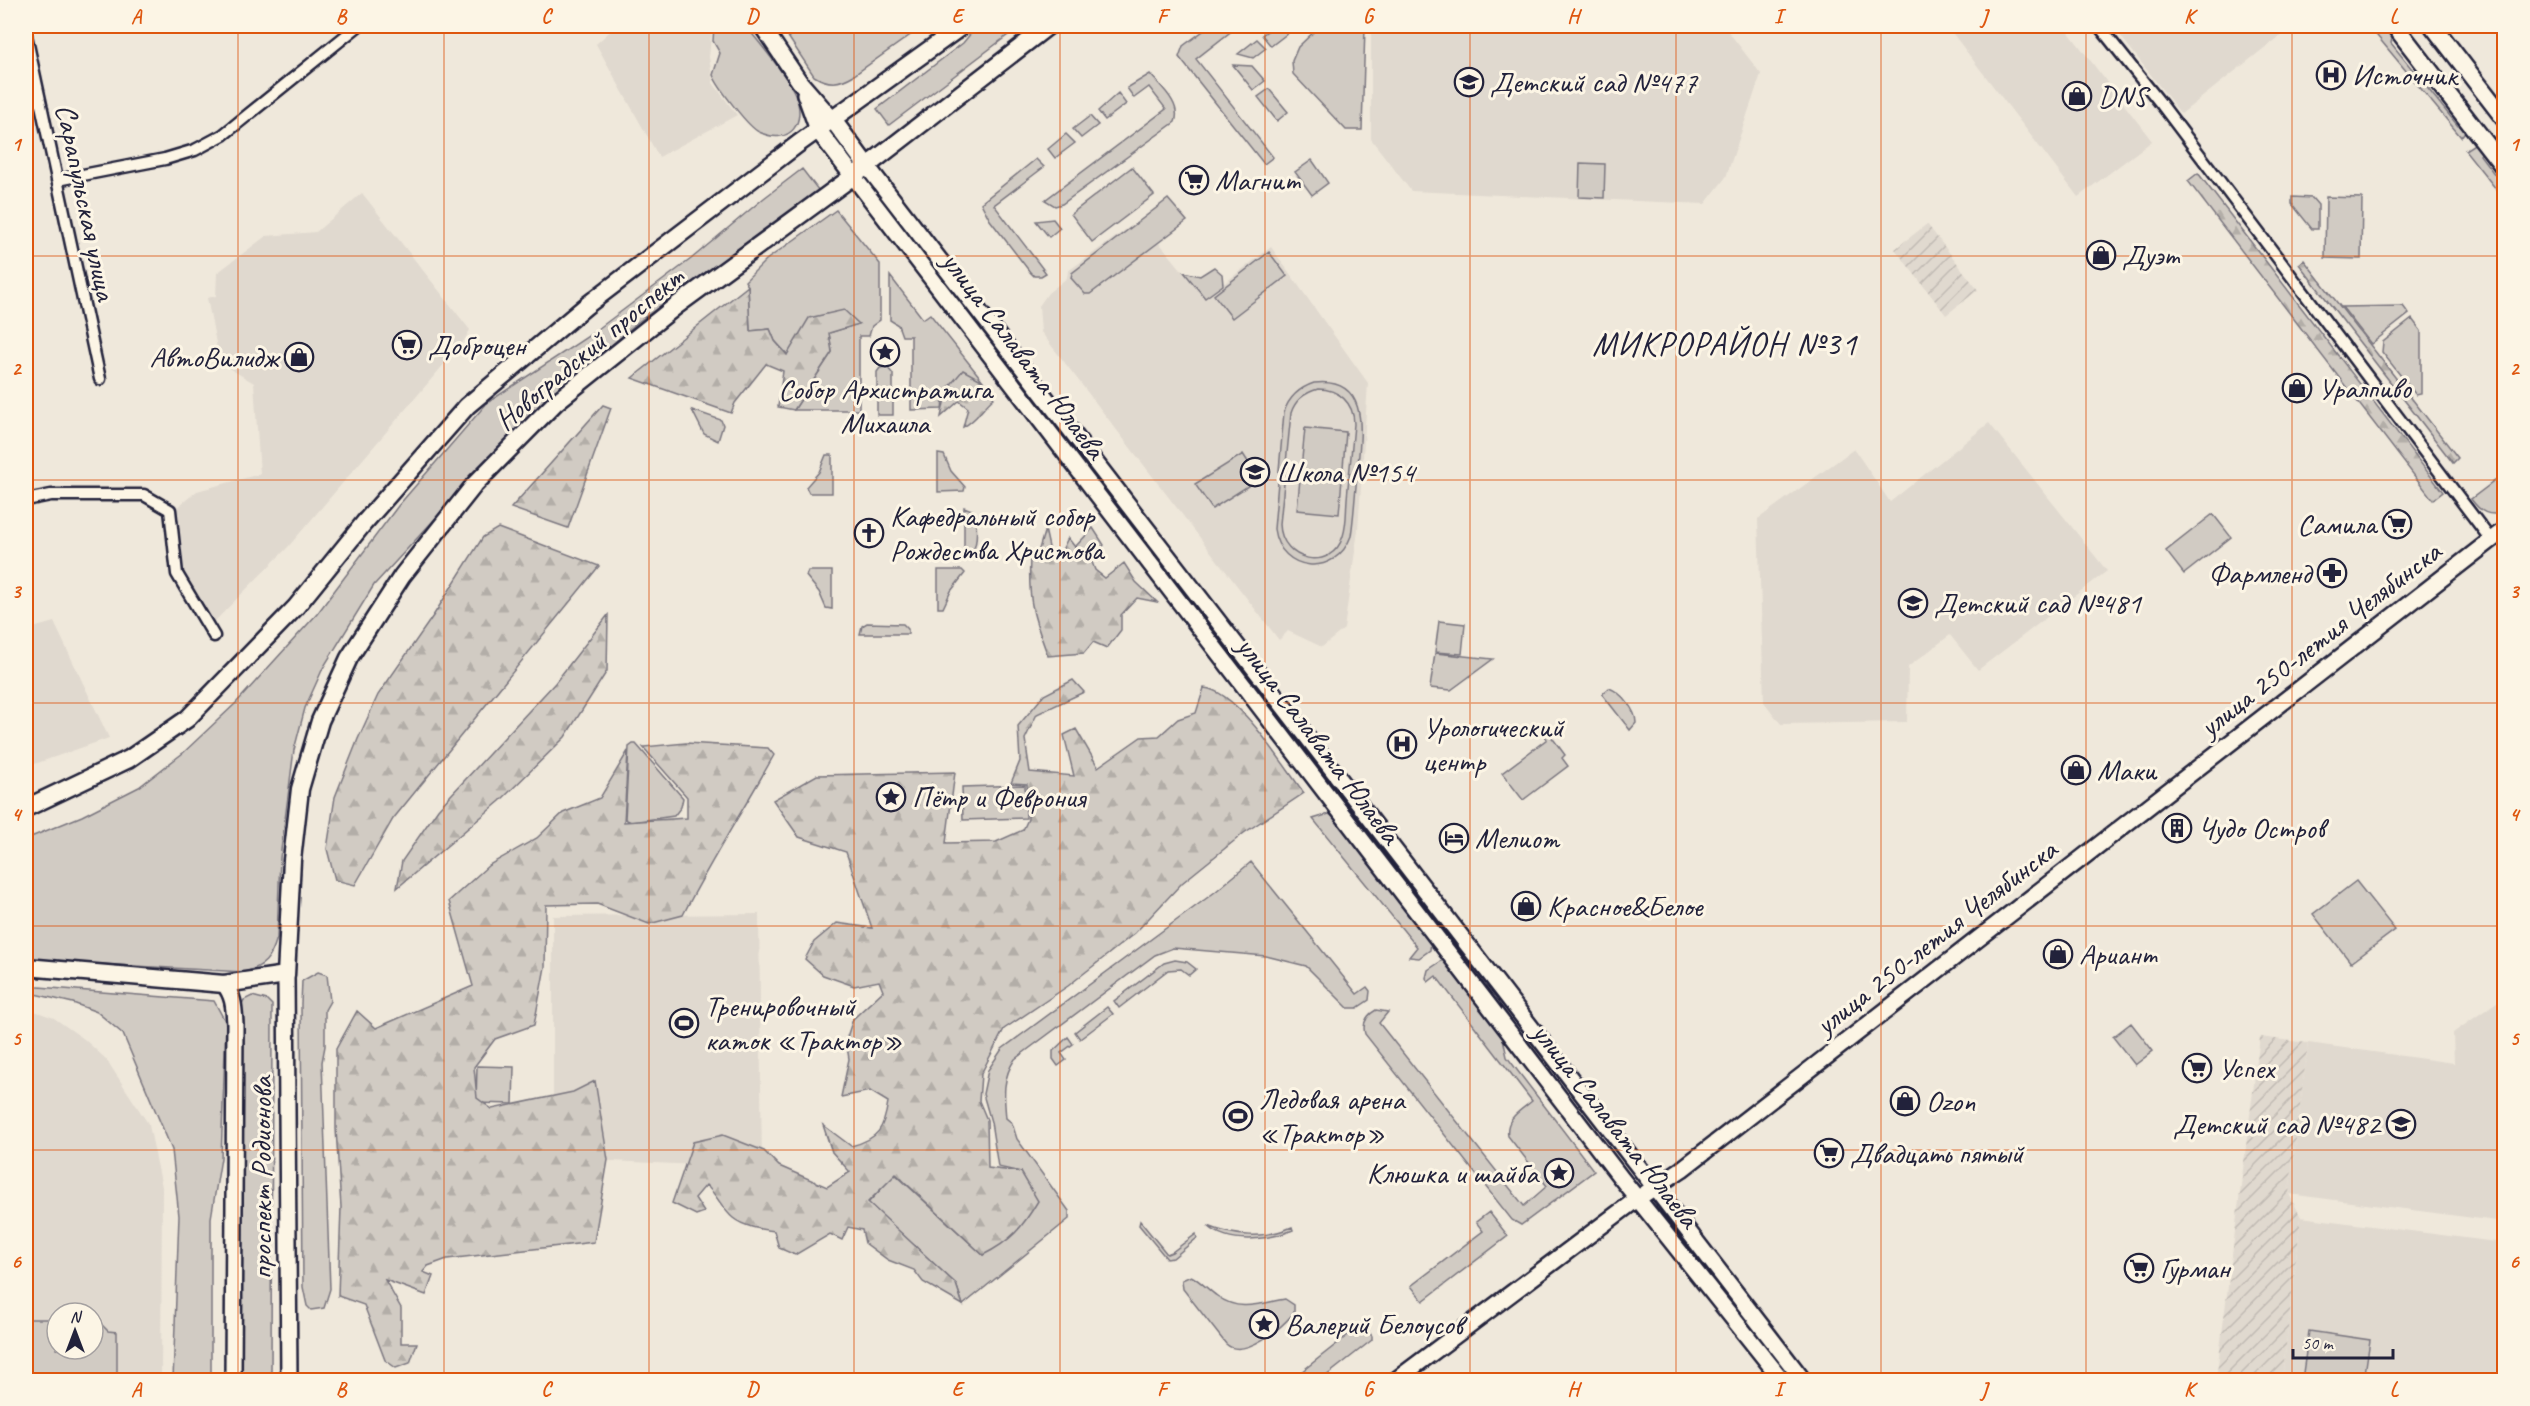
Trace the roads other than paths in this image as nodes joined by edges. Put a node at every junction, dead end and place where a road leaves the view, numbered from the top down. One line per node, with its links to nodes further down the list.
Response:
1 (358, 26): 15 (street)
2 (762, 26): 9 (main road)
3 (962, 26): 11 (main road, Новоградский проспект)
4 (1048, 26): 14 (main road, Новоградский проспект)
5 (2099, 26): 19 (street)
6 (2395, 26): 13 (main road)
7 (2433, 26): 10 (main road)
8 (26, 35): 15 (street, Сарапульская улица)
9 (802, 85): 11 (main road); 12 (main road)
10 (2505, 118)
11 (833, 120): 12 (main road, Новоградский проспект); 14 (main road, улица Салавата Юлаева)
12 (818, 130): 14 (main road, улица Салавата Юлаева); 21 (main road, Новоградский проспект)
13 (2505, 166)
14 (860, 171): 23 (main road, Новоградский проспект); 25 (main road, улица Салавата Юлаева); 26 (main road, улица Салавата Юлаева)
15 (57, 180): 16 (street, Сарапульская улица)
16 (100, 379)
17 (26, 500): 20 (street)
18 (2505, 530): 19 (main road, улица 250-летия Челябинска)
19 (2491, 540): 25 (main road, улица 250-летия Челябинска)
20 (214, 636)
21 (26, 808)
22 (26, 967): 24 (main road)
23 (286, 975): 24 (main road); 28 (main road, проспект Родионова)
24 (224, 984): 27 (main road, проспект Родионова)
25 (1653, 1187): 26 (main road, улица 250-летия Челябинска); 31 (main road, улица Салавата Юлаева)
26 (1637, 1199): 29 (main road, улица 250-летия Челябинска); 30 (main road, улица Салавата Юлаева)
27 (233, 1380)
28 (289, 1380)
29 (1396, 1380)
30 (1782, 1380)
31 (1803, 1380)

